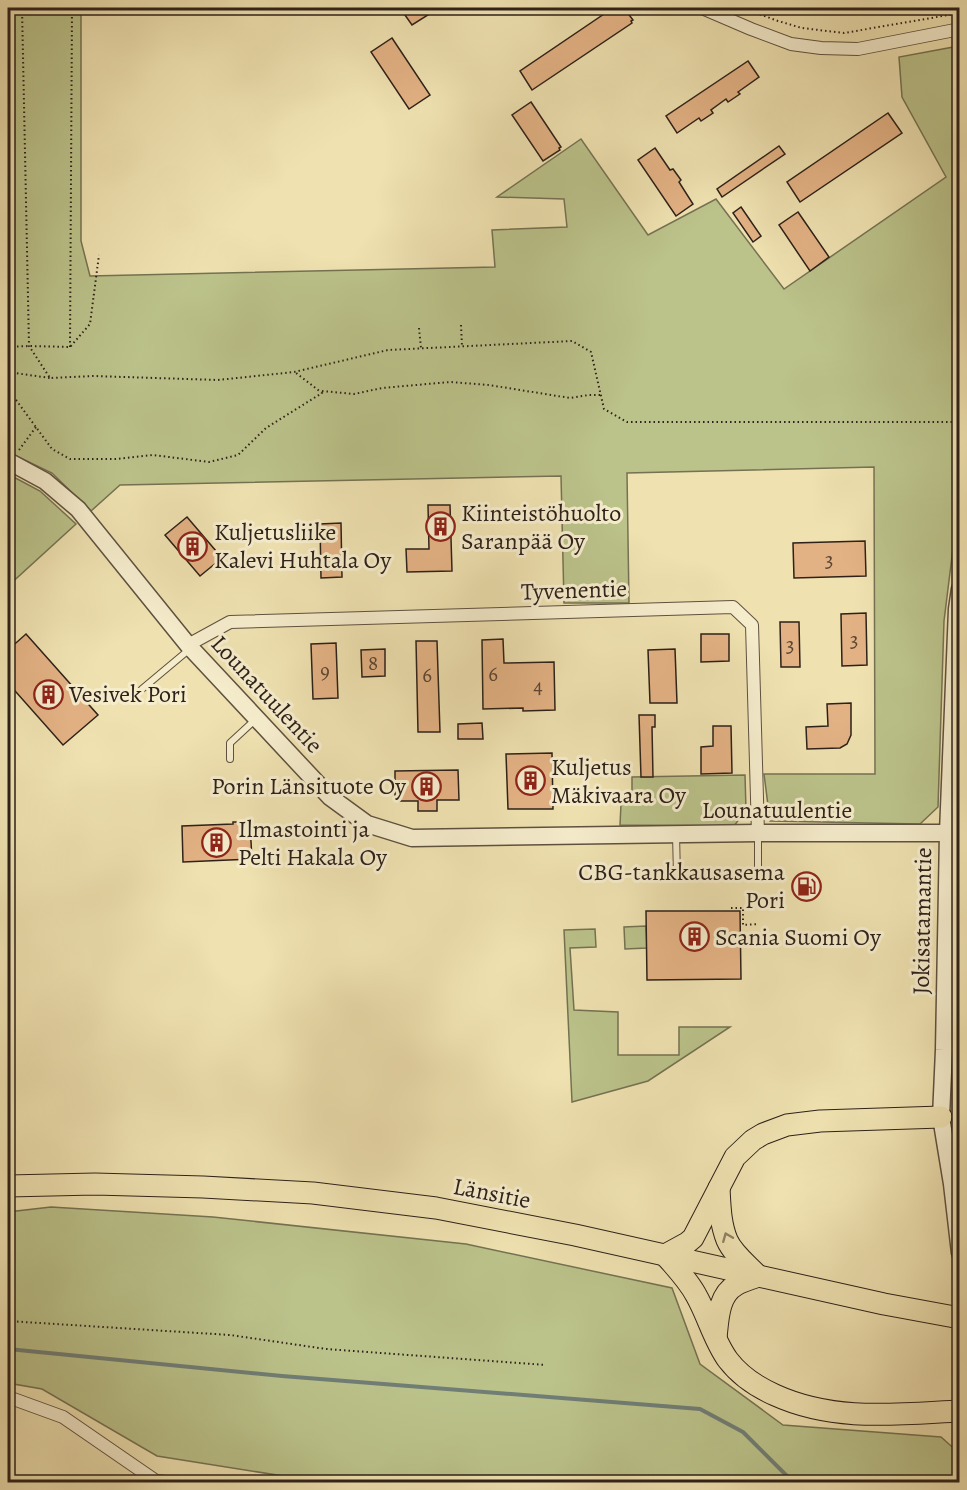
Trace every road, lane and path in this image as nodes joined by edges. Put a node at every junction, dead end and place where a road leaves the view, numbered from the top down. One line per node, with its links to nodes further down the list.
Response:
1 (22, 8): 10 (path)
2 (72, 8): 11 (path)
3 (702, 8): 6 (street)
4 (743, 8): 5 (path)
5 (960, 13)
6 (960, 29)
7 (99, 255): 11 (path)
8 (461, 325): 12 (path)
9 (419, 328): 14 (path)
10 (29, 345): 11 (path); 13 (path); 17 (path)
11 (70, 346)
12 (462, 346): 14 (path); 20 (path)
13 (8, 347)
14 (421, 348): 16 (path)
15 (8, 372): 17 (path)
16 (294, 372): 17 (path); 19 (path)
17 (50, 378)
18 (8, 389): 22 (path)
19 (319, 390): 20 (path); 22 (path)
20 (601, 395): 21 (path)
21 (960, 422)
22 (36, 427): 23 (path)
23 (11, 463): 25 (street, Lounatuulentie)
24 (960, 590): 30 (street, Jokisatamantie)
25 (190, 646): 26 (lane); 27 (street, Lounatuulentie); 29 (street, Tyvenentie)
26 (142, 689)
27 (257, 718): 28 (lane); 31 (street, Lounatuulentie)
28 (230, 759)
29 (758, 833): 30 (street, Lounatuulentie); 31 (street, Lounatuulentie); 33 (lane)
30 (948, 833): 36 (street, Jokisatamantie)
31 (676, 834): 32 (lane)
32 (677, 876)
33 (758, 877)
34 (731, 908): 35 (path)
35 (758, 924)
36 (941, 1118): 38 (highway); 39 (street, Jokisatamantie)
37 (8, 1186): 40 (highway, Länsitie)
38 (719, 1188): 40 (highway); 41 (highway, one-way to 38)
39 (960, 1253)
40 (665, 1255): 41 (highway, Länsitie); 44 (highway)
41 (758, 1276): 42 (highway, Länsitie); 44 (highway)
42 (960, 1318)
43 (8, 1321): 45 (path)
44 (716, 1338): 47 (highway)
45 (546, 1365)
46 (8, 1397): 48 (street)
47 (960, 1411)
48 (166, 1482)

